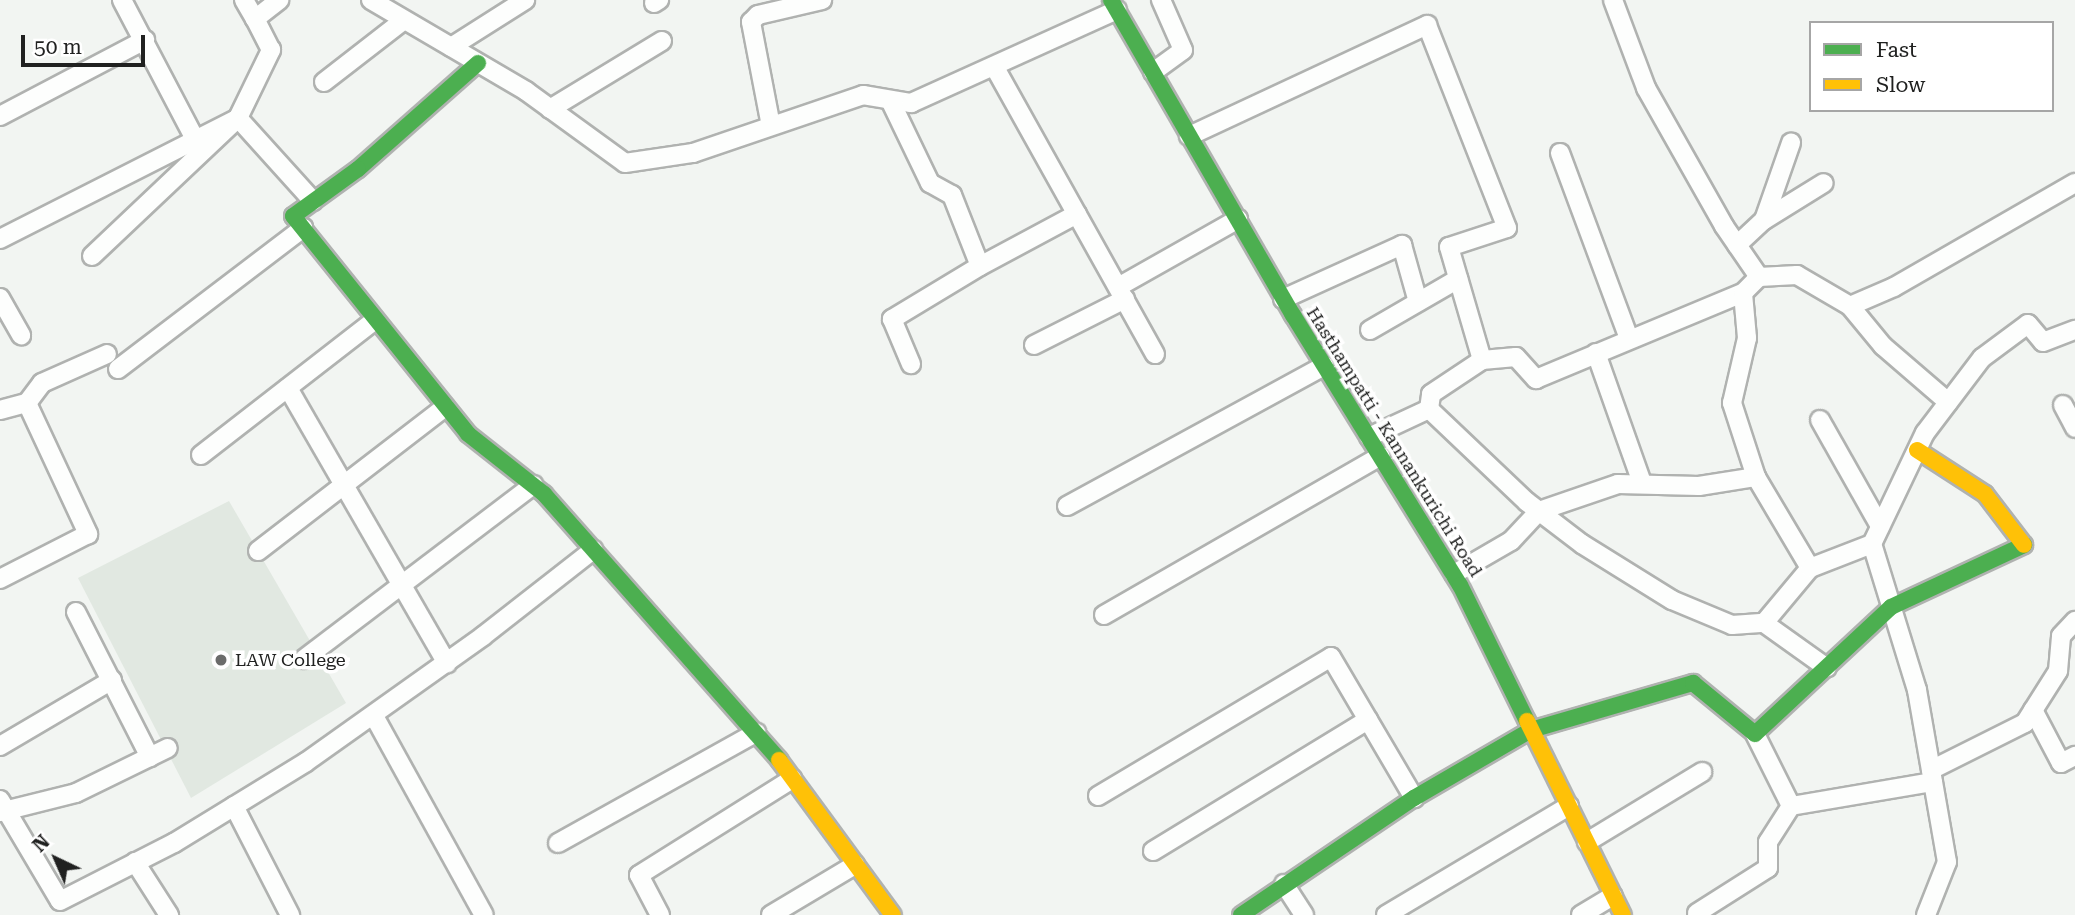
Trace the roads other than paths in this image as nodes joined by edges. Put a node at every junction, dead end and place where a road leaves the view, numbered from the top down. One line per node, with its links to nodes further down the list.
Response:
1 (122, 0): 12 (street)
2 (244, 0): 10 (street)
3 (279, 0): 10 (street)
4 (371, 0): 11 (street)
5 (525, 0): 14 (street)
6 (822, 0): 23 (street)
7 (1161, 0): 17 (street)
8 (1614, 0): 36 (street)
9 (1114, 5): 16 (street); 17 (street, Hasthampatti - Kannankurichi Road)
10 (255, 19): 22 (street)
11 (404, 20): 14 (street); 18 (street)
12 (145, 40): 21 (street); 25 (street)
13 (662, 41): 20 (street)
14 (451, 47): 15 (street)
15 (478, 63): 20 (street); 30 (street)
16 (994, 66): 19 (street); 31 (street)
17 (1153, 72): 24 (street, Hasthampatti - Kannankurichi Road)
18 (324, 82)
19 (890, 100): 23 (street); 38 (street)
20 (550, 109): 23 (street)
21 (0, 116)
22 (238, 118): 25 (street); 30 (street); 37 (street)
23 (771, 126)
24 (1189, 136): 32 (street, Hasthampatti - Kannankurichi Road); 40 (street)
25 (195, 139): 35 (street)
26 (1791, 143): 33 (street)
27 (1560, 153): 51 (street)
28 (1824, 183): 33 (street)
29 (2075, 183): 46 (street)
30 (313, 201): 34 (street)
31 (1077, 214): 38 (street); 41 (street)
32 (1238, 219): 41 (street); 44 (street, Hasthampatti - Kannankurichi Road)
33 (1763, 220): 36 (street)
34 (303, 228): 47 (street); 59 (street)
35 (0, 239)
36 (1737, 245): 39 (street)
37 (92, 256)
38 (980, 266): 57 (street)
39 (1759, 276): 42 (street); 46 (street)
40 (1458, 279): 45 (street); 56 (street)
41 (1121, 293): 52 (street); 55 (street)
42 (1743, 293): 51 (street); 73 (street)
43 (0, 298): 50 (street)
44 (1283, 299): 45 (street); 58 (street, Hasthampatti - Kannankurichi Road)
45 (1418, 302): 48 (street)
46 (1850, 306): 61 (street)
47 (375, 320): 60 (street); 64 (street)
48 (1370, 330)
49 (2075, 330): 61 (street)
50 (22, 335)
51 (1629, 339): 53 (street)
52 (1034, 345)
53 (1596, 353): 56 (street); 74 (street)
54 (107, 354): 62 (street)
55 (1155, 354)
56 (1482, 360): 66 (street)
57 (911, 364)
58 (1324, 366): 69 (street, Hasthampatti - Kannankurichi Road); 77 (street)
59 (118, 369)
60 (288, 388): 71 (street); 76 (street)
61 (1948, 402): 70 (street)
62 (27, 403): 65 (street); 85 (street)
63 (2063, 405): 68 (street)
64 (444, 407): 75 (street); 76 (street)
65 (0, 410)
66 (1429, 410): 69 (street); 78 (street)
67 (1820, 420): 79 (street)
68 (2075, 428)
69 (1369, 437): 72 (street, Hasthampatti - Kannankurichi Road)
70 (1917, 450): 79 (street); 87 (street)
71 (201, 455)
72 (1380, 456): 84 (street, Hasthampatti - Kannankurichi Road); 89 (street)
73 (1756, 477): 74 (street); 83 (street)
74 (1642, 483): 78 (street)
75 (533, 485): 81 (street); 86 (street)
76 (343, 486): 82 (street); 86 (street)
77 (1067, 506)
78 (1539, 511): 84 (street); 91 (street)
79 (1880, 526): 80 (street)
80 (1872, 544): 83 (street); 87 (street)
81 (593, 550): 93 (street); 100 (street)
82 (258, 551)
83 (1810, 568): 91 (street)
84 (1454, 574): 99 (street, Hasthampatti - Kannankurichi Road)
85 (0, 579)
86 (402, 584): 92 (street); 93 (street)
87 (1891, 607): 94 (street); 107 (street)
88 (76, 612): 95 (street)
89 (1104, 615)
90 (2075, 621): 96 (street)
91 (1764, 623): 94 (street)
92 (304, 659)
93 (447, 663): 97 (street)
94 (1827, 668): 101 (street)
95 (112, 680): 102 (street); 105 (street)
96 (2033, 710): 104 (street); 107 (street)
97 (374, 716): 111 (street); 126 (street)
98 (1368, 720): 109 (street); 110 (street); 117 (street)
99 (1531, 730): 101 (street); 110 (street); 112 (street, Hasthampatti - Kannankurichi Road)
100 (756, 733): 108 (street); 116 (street)
101 (1755, 734): 113 (street)
102 (0, 746)
103 (168, 748): 105 (street)
104 (2075, 756)
105 (150, 757): 114 (street)
106 (1702, 772): 115 (street)
107 (1932, 776): 113 (street); 135 (street)
108 (792, 779): 119 (street); 127 (street)
109 (1098, 796)
110 (1414, 798): 120 (street)
111 (234, 806): 118 (street); 125 (street)
112 (1569, 806): 115 (street, Hasthampatti - Kannankurichi Road); 132 (street)
113 (1791, 806): 123 (street)
114 (2, 807): 122 (street)
115 (1587, 842): 121 (street, Hasthampatti - Kannankurichi Road)
116 (558, 843)
117 (1153, 851)
118 (135, 862): 122 (street); 124 (street)
119 (855, 865): 128 (street); 129 (street)
120 (1284, 884): 130 (street); 131 (street)
121 (1614, 896): 133 (street); 134 (street, Hasthampatti - Kannankurichi Road)
122 (65, 908)
123 (1697, 913)
124 (169, 915)
125 (290, 915)
126 (484, 915)
127 (660, 915)
128 (771, 915)
129 (892, 915)
130 (1241, 915)
131 (1304, 915)
132 (1386, 915)
133 (1581, 915)
134 (1623, 915)
135 (1926, 915)

